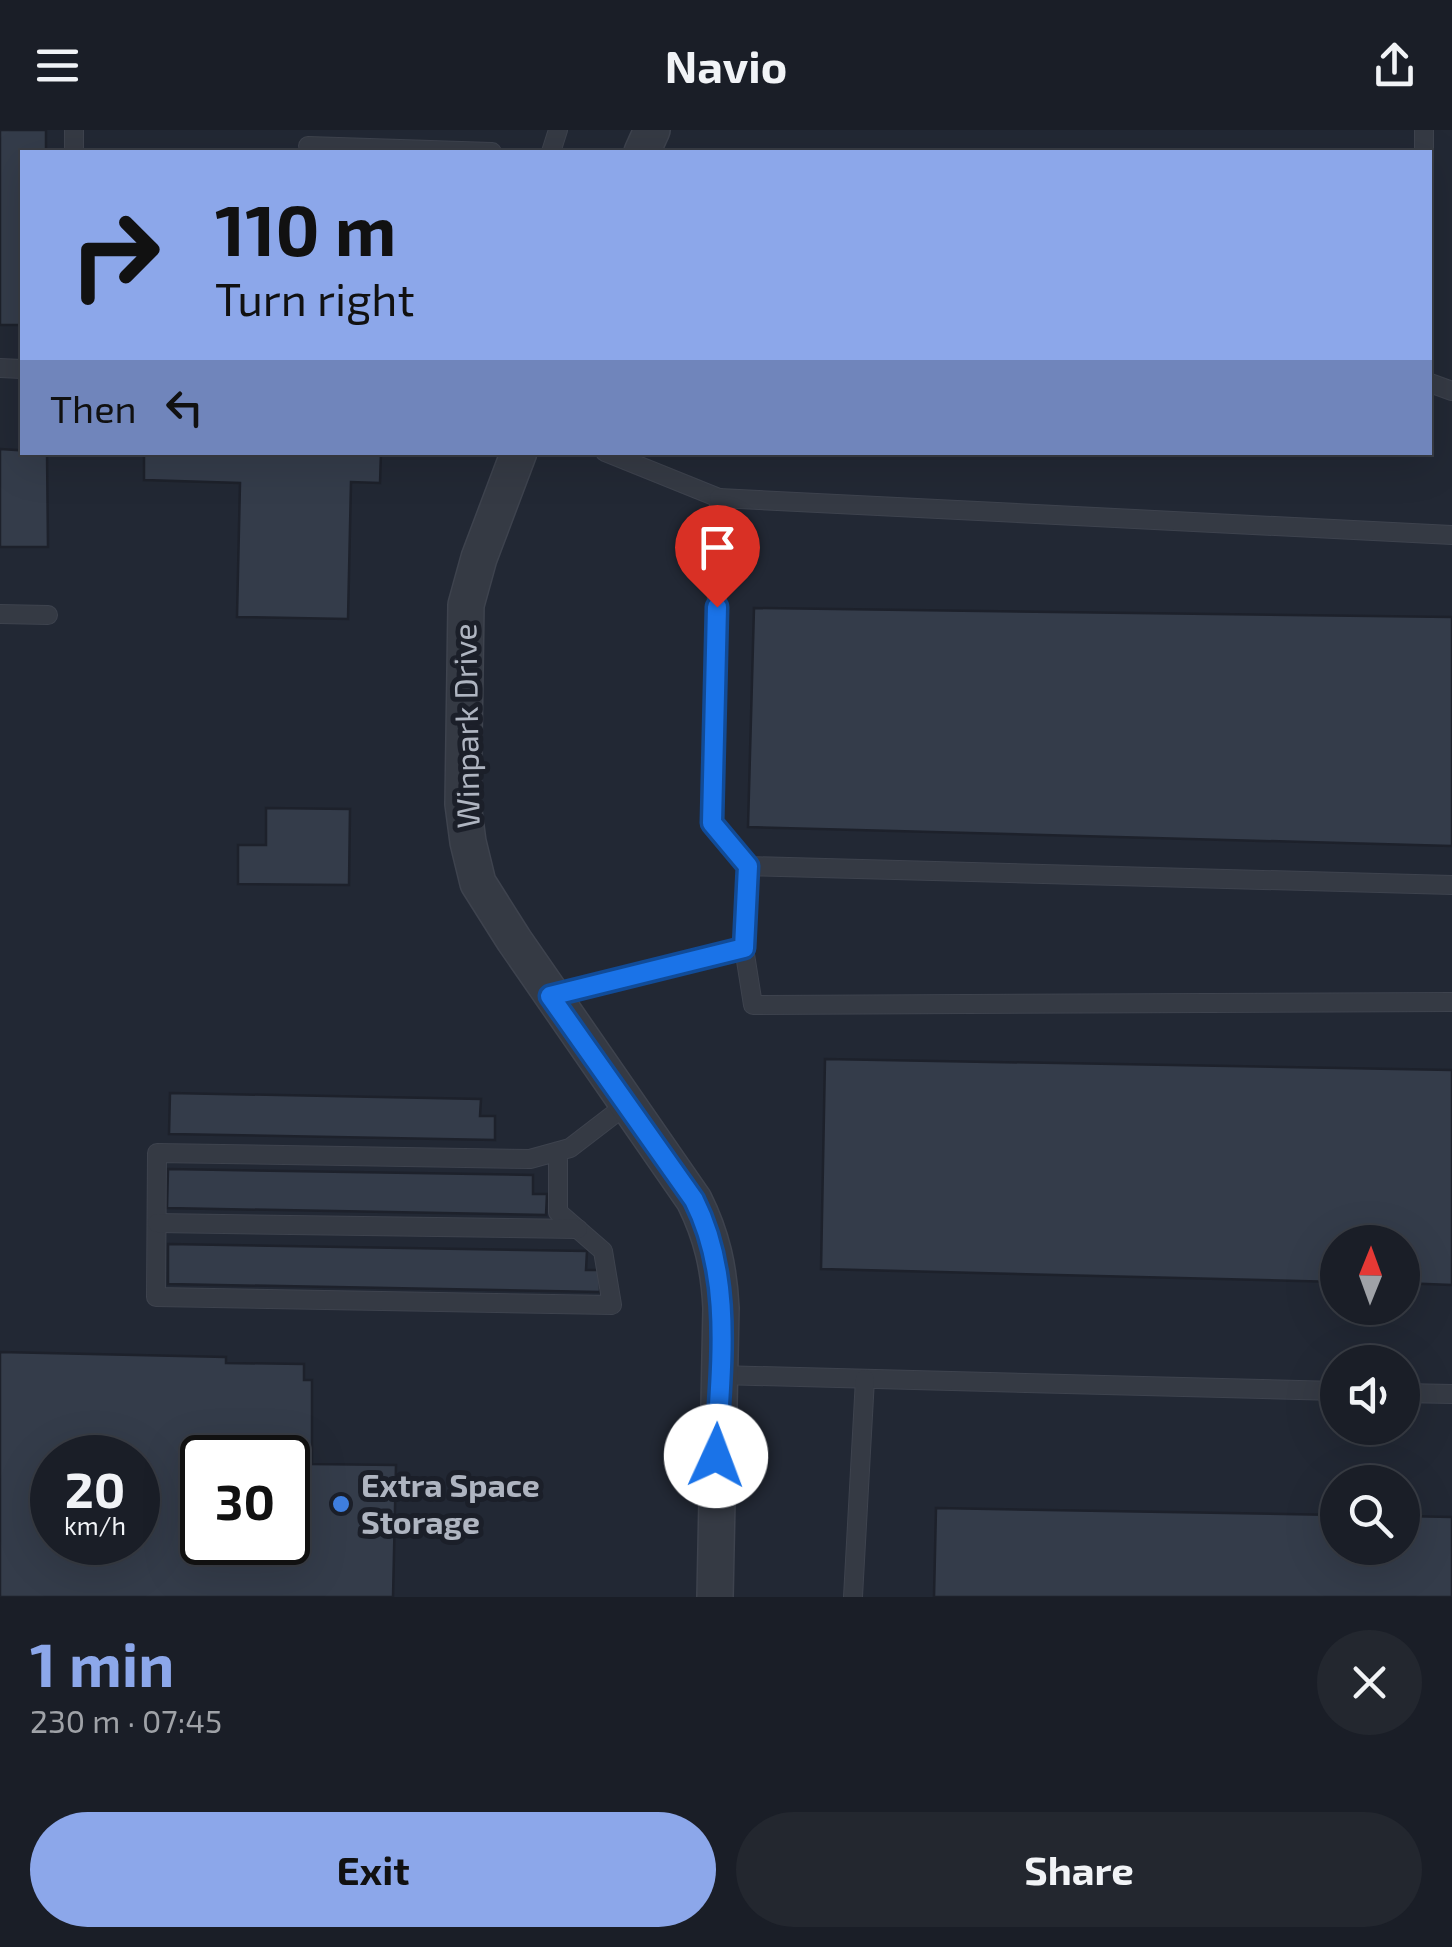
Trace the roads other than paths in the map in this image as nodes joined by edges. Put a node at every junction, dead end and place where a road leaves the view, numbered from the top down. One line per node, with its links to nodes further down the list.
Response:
1 (308, 143): 2 (lane)
2 (451, 150)
3 (519, 455): 12 (street, Winpark Drive)
4 (612, 455): 5 (lane)
5 (719, 498): 6 (lane); 9 (lane)
6 (1452, 534)
7 (0, 614): 8 (lane)
8 (48, 615)
9 (748, 866): 10 (lane); 11 (lane)
10 (1452, 885)
11 (744, 948): 12 (lane); 13 (lane)
12 (550, 996): 14 (street, Winpark Drive)
13 (1452, 1002)
14 (626, 1105): 15 (lane); 18 (street, Winpark Drive)
15 (558, 1151): 16 (lane); 17 (lane)
16 (156, 1222): 17 (lane); 17 (lane)
17 (578, 1230)
18 (719, 1376): 19 (lane); 23 (street, Winpark Drive)
19 (865, 1379): 20 (lane); 24 (lane)
20 (1320, 1391)
21 (1420, 1393): 22 (lane)
22 (1452, 1394)
23 (715, 1597)
24 (854, 1597)

